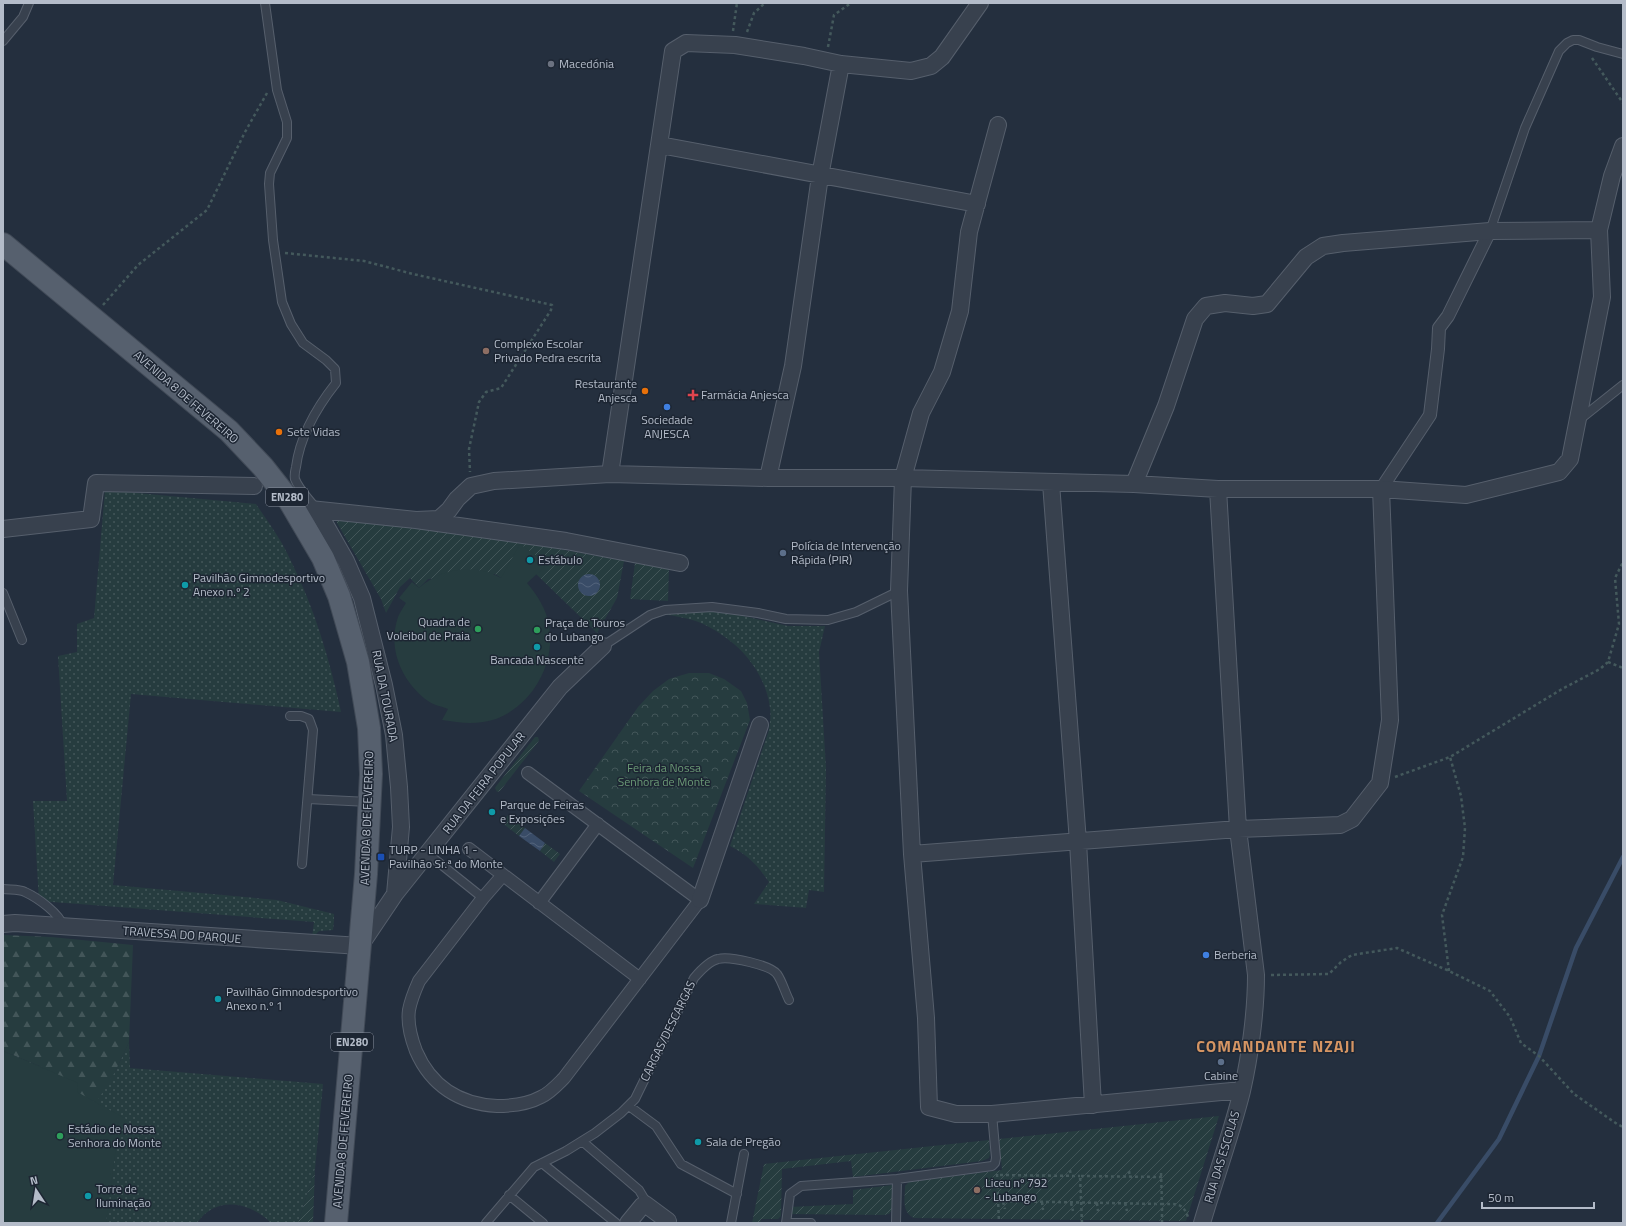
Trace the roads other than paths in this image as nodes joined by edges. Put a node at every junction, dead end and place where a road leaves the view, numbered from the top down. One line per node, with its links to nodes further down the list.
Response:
1 (29, 3): 4 (lane)
2 (265, 3): 26 (lane)
3 (980, 3): 6 (street)
4 (3, 41)
5 (1623, 54): 13 (lane)
6 (833, 63): 8 (street); 10 (street)
7 (998, 125): 11 (street)
8 (660, 145): 10 (street); 17 (street)
9 (1623, 146): 12 (street)
10 (820, 176): 11 (street); 18 (street)
11 (977, 204): 19 (street)
12 (1599, 230): 13 (street); 16 (street)
13 (1490, 231): 21 (street); 24 (street)
14 (3, 244): 25 (main road, AVENIDA 8 DE FEVEREIRO / EN280)
15 (1623, 385): 16 (lane)
16 (1577, 422): 24 (street)
17 (610, 474): 18 (street); 27 (street)
18 (768, 478): 19 (street)
19 (903, 478): 20 (street); 30 (street)
20 (1052, 483): 21 (street); 41 (street)
21 (1134, 484): 23 (street)
22 (254, 486): 28 (street)
23 (1218, 489): 24 (street); 40 (street, RUA DAS ESCOLAS)
24 (1381, 489): 40 (street)
25 (294, 507): 26 (street); 38 (main road, AVENIDA 8 DE FEVEREIRO / EN280)
26 (318, 510): 27 (street); 48 (street, RUA DA TOURADA)
27 (416, 520): 29 (street)
28 (3, 529)
29 (680, 563)
30 (899, 591): 33 (lane); 44 (street)
31 (3, 593): 32 (lane)
32 (22, 640)
33 (603, 646): 43 (street, RUA DA FEIRA POPULAR)
34 (290, 716): 37 (lane)
35 (760, 725): 50 (street)
36 (528, 773): 39 (street)
37 (308, 799): 38 (lane); 45 (lane)
38 (370, 802): 54 (main road, AVENIDA 8 DE FEVEREIRO / EN280)
39 (598, 824): 50 (street); 51 (street)
40 (1238, 829): 41 (street); 57 (street, RUA DAS ESCOLAS)
41 (1078, 842): 44 (street); 58 (street)
42 (469, 849): 46 (street)
43 (428, 854): 48 (street, RUA DA FEIRA POPULAR); 49 (lane)
44 (912, 854): 60 (street)
45 (302, 864)
46 (503, 875): 49 (street); 51 (street)
47 (3, 889): 53 (lane)
48 (395, 894): 54 (street, RUA DA FEIRA POPULAR)
49 (483, 898): 55 (street)
50 (700, 900): 55 (street)
51 (539, 903): 55 (street)
52 (3, 924): 53 (street, TRAVESSA DO PARQUE)
53 (64, 928): 54 (street, TRAVESSA DO PARQUE)
54 (360, 946): 69 (main road, AVENIDA 8 DE FEVEREIRO / EN280)
55 (640, 979)
56 (789, 1000): 59 (lane, CARGAS/DESCARGAS)
57 (1242, 1090): 58 (street); 78 (street, RUA DAS ESCOLAS)
58 (1093, 1104): 60 (street)
59 (628, 1106): 61 (lane, CARGAS/DESCARGAS); 65 (lane)
60 (992, 1114): 64 (lane)
61 (582, 1142): 63 (lane, CARGAS/DESCARGAS); 67 (lane)
62 (744, 1154): 65 (lane)
63 (542, 1163): 66 (lane, CARGAS/DESCARGAS); 72 (lane)
64 (897, 1179): 75 (lane); 77 (lane)
65 (736, 1194): 74 (lane)
66 (509, 1195): 70 (lane, CARGAS/DESCARGAS); 71 (lane)
67 (647, 1205): 68 (street); 73 (street)
68 (668, 1222)
69 (336, 1223)
70 (486, 1223)
71 (542, 1223)
72 (616, 1223)
73 (628, 1223)
74 (731, 1223)
75 (786, 1223): 76 (lane)
76 (811, 1223)
77 (896, 1223)
78 (1202, 1223)

